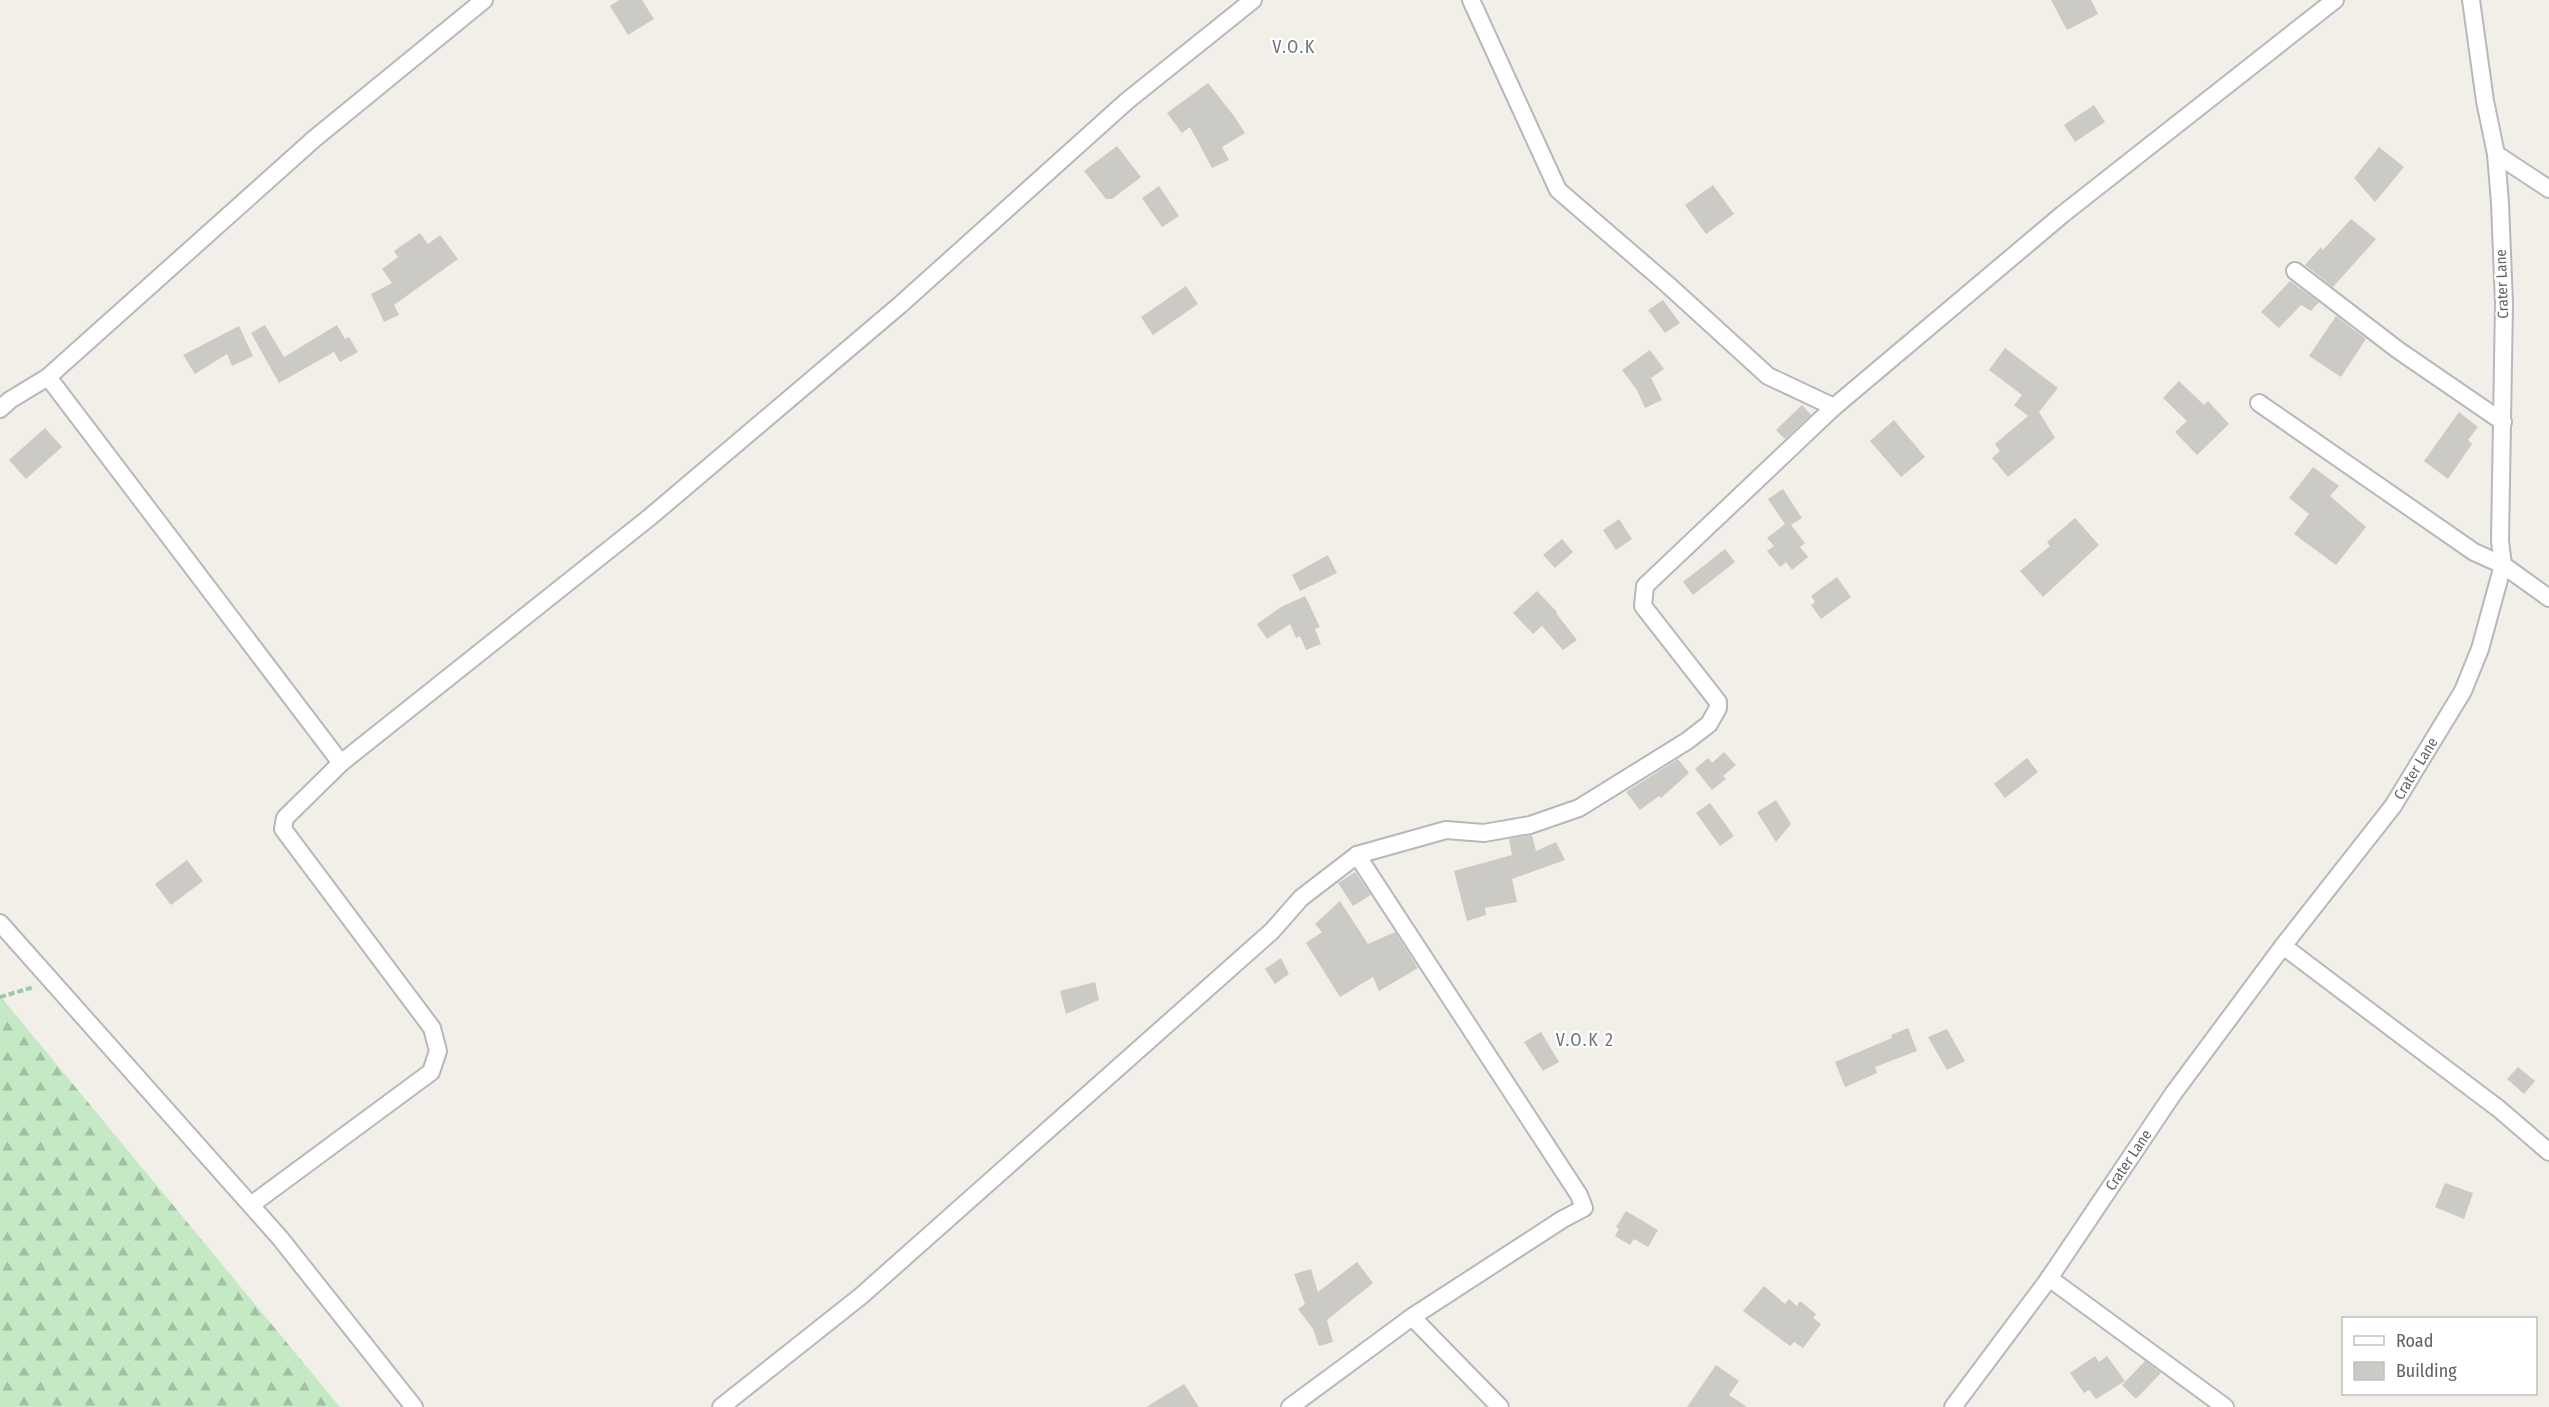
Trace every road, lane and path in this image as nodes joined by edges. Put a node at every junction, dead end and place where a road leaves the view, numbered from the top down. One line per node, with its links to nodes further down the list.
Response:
1 (484, 0): 9 (street)
2 (1253, 0): 16 (street)
3 (1471, 0): 11 (street)
4 (2335, 0): 11 (street)
5 (2471, 0): 6 (street, Crater Lane)
6 (2496, 154): 7 (street); 13 (street, Crater Lane)
7 (2549, 189)
8 (2295, 271): 13 (street)
9 (48, 377): 12 (street); 16 (street)
10 (2259, 403): 14 (street)
11 (1834, 407): 17 (street)
12 (0, 410)
13 (2503, 422): 14 (street, Crater Lane)
14 (2503, 565): 15 (street); 19 (street, Crater Lane)
15 (2549, 598)
16 (341, 763): 23 (street)
17 (1357, 855): 25 (street); 27 (street)
18 (0, 923): 20 (street)
19 (2283, 946): 22 (street); 24 (street, Crater Lane)
20 (54, 982): 21 (path); 23 (street)
21 (0, 997)
22 (2549, 1152)
23 (251, 1205): 26 (street)
24 (2049, 1278): 30 (street, Crater Lane); 31 (street)
25 (1412, 1317): 28 (street); 29 (street)
26 (414, 1407)
27 (721, 1407)
28 (1290, 1407)
29 (1500, 1407)
30 (1953, 1407)
31 (2225, 1407)

